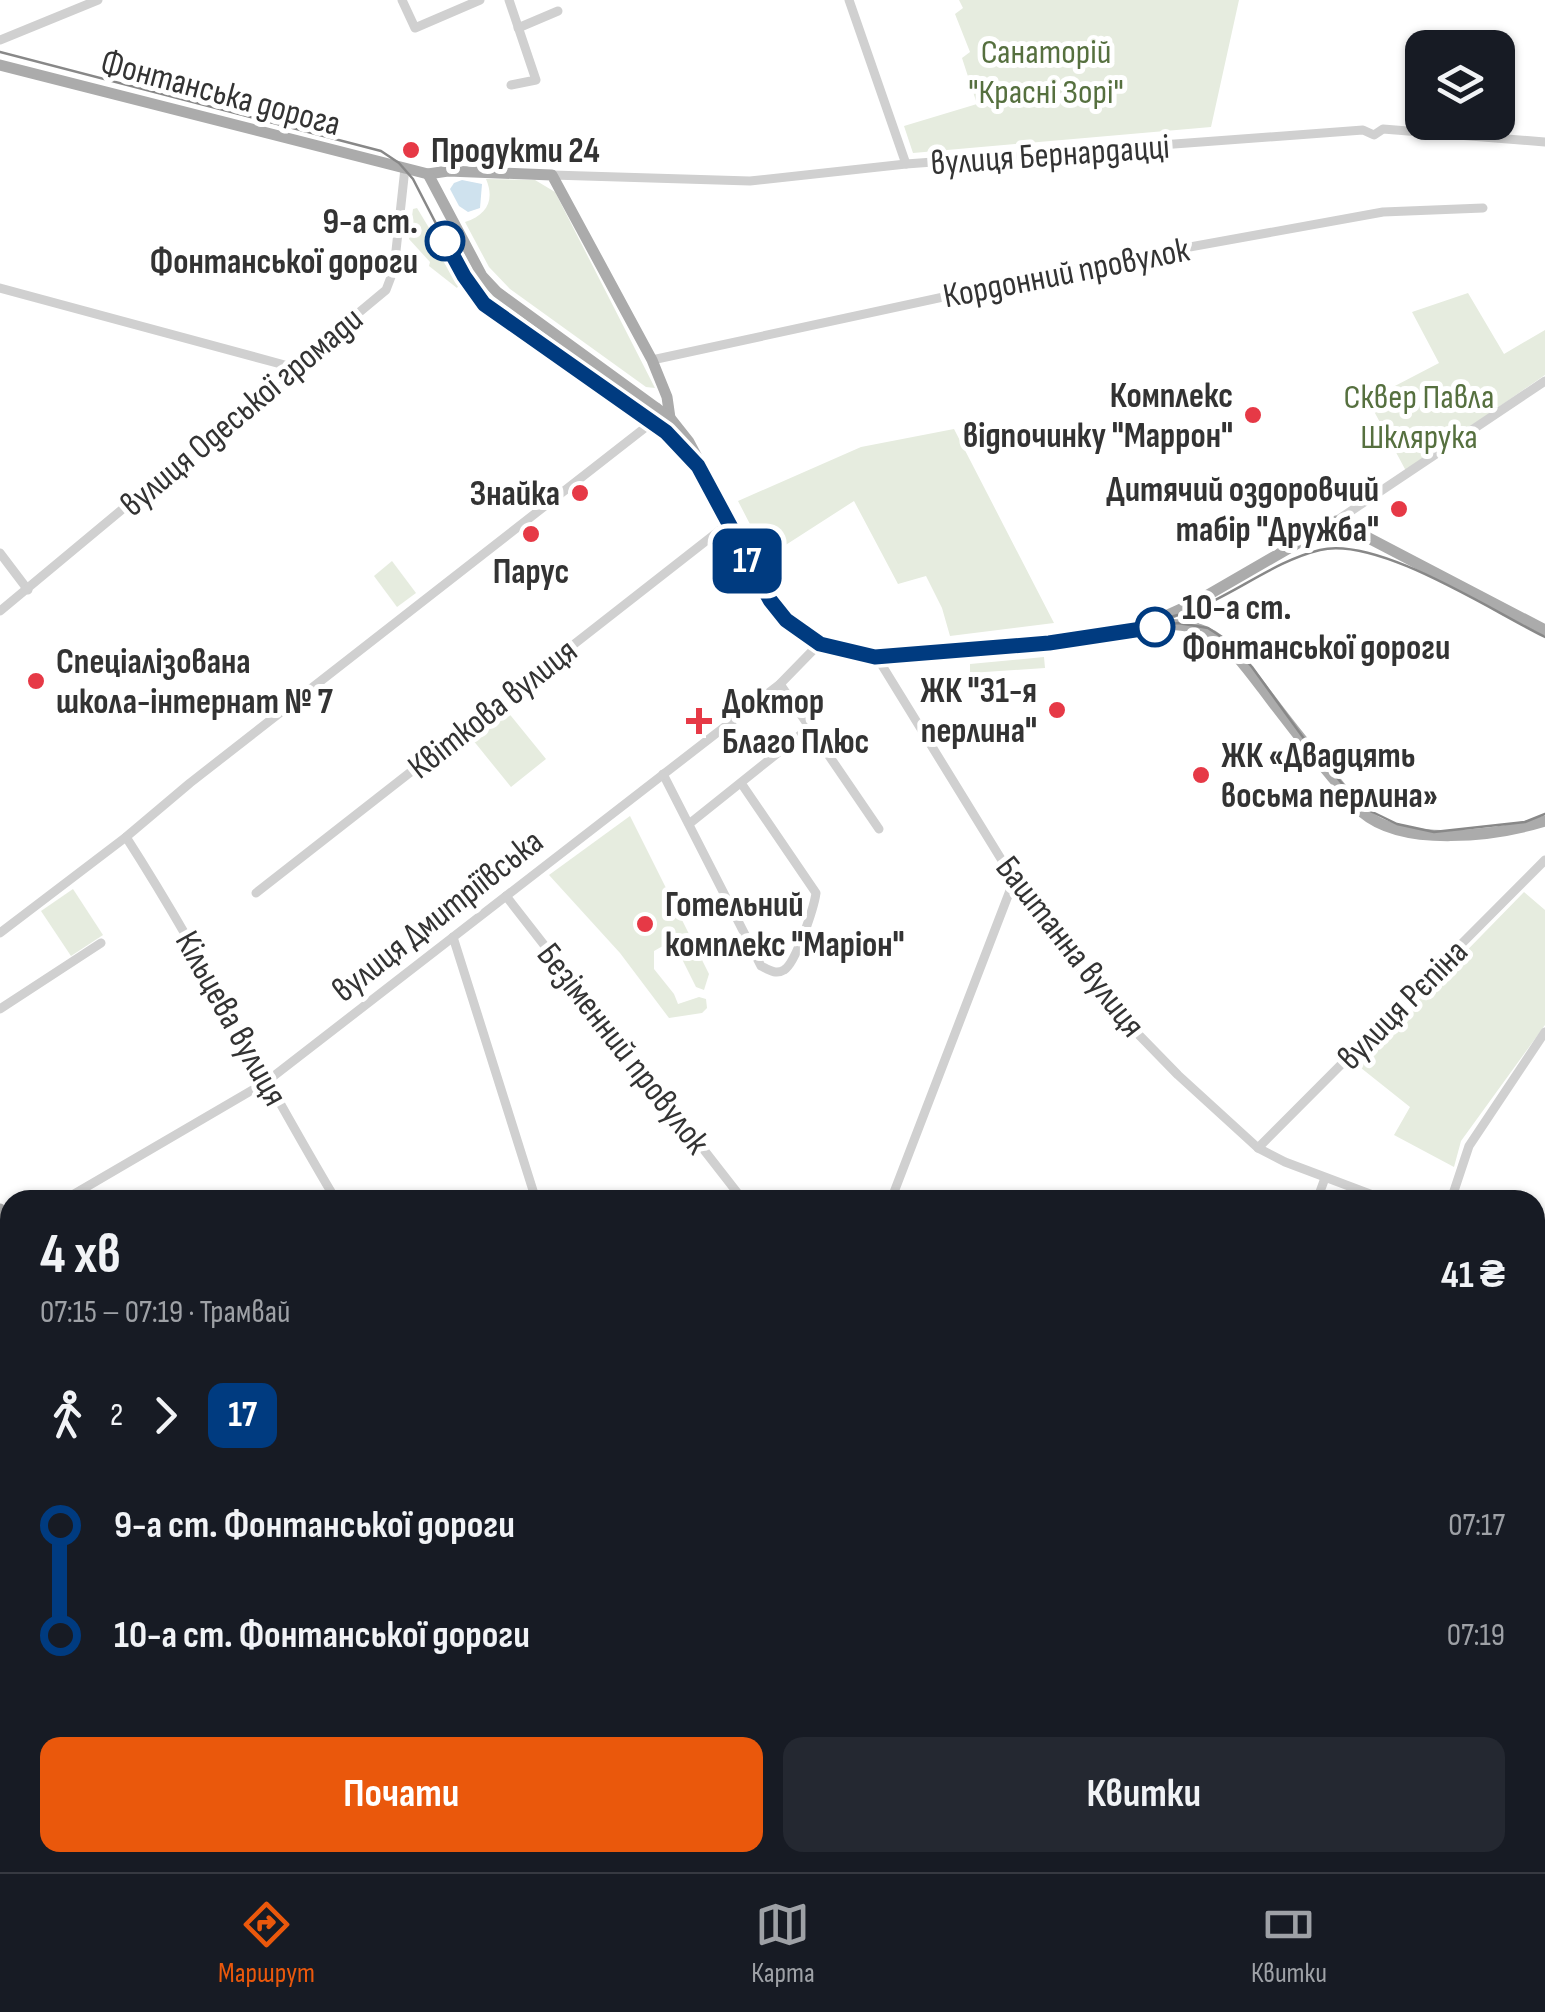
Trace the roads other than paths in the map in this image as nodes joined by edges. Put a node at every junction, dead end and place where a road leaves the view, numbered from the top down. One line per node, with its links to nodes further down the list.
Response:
1 (98, 0): 8 (street)
2 (402, 0): 3 (street)
3 (480, 0)
4 (509, 0): 7 (street)
5 (849, 0): 12 (street)
6 (558, 11): 7 (street)
7 (518, 28): 10 (street)
8 (0, 40)
9 (0, 65): 13 (main road, Фонтанська дорога)
10 (511, 85)
11 (1545, 142): 12 (street, вулиця Бернардацці)
12 (906, 164): 15 (street, вулиця Бернардацці)
13 (405, 168): 14 (main road, Фонтанська дорога); 19 (street, вулиця Одеської громади)
14 (428, 174): 15 (main road, Фонтанська дорога); 22 (main road)
15 (552, 175): 18 (main road)
16 (1482, 208): 18 (street, Кордонний провулок)
17 (0, 288): 19 (street)
18 (652, 360): 21 (main road)
19 (292, 367): 27 (street, вулиця Одеської громади)
20 (1545, 382): 24 (street)
21 (667, 397): 22 (main road); 23 (main road)
22 (653, 404): 23 (main road); 42 (street)
23 (670, 418): 25 (main road)
24 (1336, 520): 28 (main road); 32 (main road)
25 (729, 523): 33 (main road); 45 (street, Квіткова вулиця)
26 (0, 553): 27 (street)
27 (28, 590): 29 (street, вулиця Одеської громади)
28 (1194, 603): 30 (main road); 31 (main road)
29 (0, 612)
30 (1146, 625): 31 (main road); 34 (main road)
31 (1192, 628): 39 (main road)
32 (1545, 630)
33 (822, 642): 34 (main road); 35 (street, вулиця Дмитріївська)
34 (875, 654): 44 (street, Баштанна вулиця)
35 (780, 684): 36 (street); 37 (street, вулиця Дмитріївська)
36 (810, 728): 38 (street); 41 (street)
37 (663, 774): 40 (street); 46 (street, вулиця Дмитріївська)
38 (741, 782): 40 (street); 40 (street)
39 (1545, 822)
40 (689, 824)
41 (879, 829)
42 (126, 837): 47 (street); 52 (street, Кільцева вулиця)
43 (1545, 860): 53 (street, вулиця Рєпіна)
44 (1014, 880): 53 (street, Баштанна вулиця); 59 (street)
45 (256, 892)
46 (506, 896): 48 (street, вулиця Дмитріївська); 58 (street, Безіменний провулок)
47 (0, 933)
48 (454, 937): 52 (street, вулиця Дмитріївська); 57 (street)
49 (101, 943): 50 (street)
50 (0, 1009)
51 (1545, 1032): 62 (street)
52 (266, 1082): 55 (street, вулиця Дмитріївська); 56 (street, Кільцева вулиця)
53 (1258, 1148): 54 (street, Баштанна вулиця)
54 (1325, 1178): 60 (street); 61 (street, Баштанна вулиця)
55 (85, 1190)
56 (330, 1190)
57 (533, 1190)
58 (735, 1190)
59 (895, 1190)
60 (1321, 1190)
61 (1358, 1190)
62 (1454, 1190)

